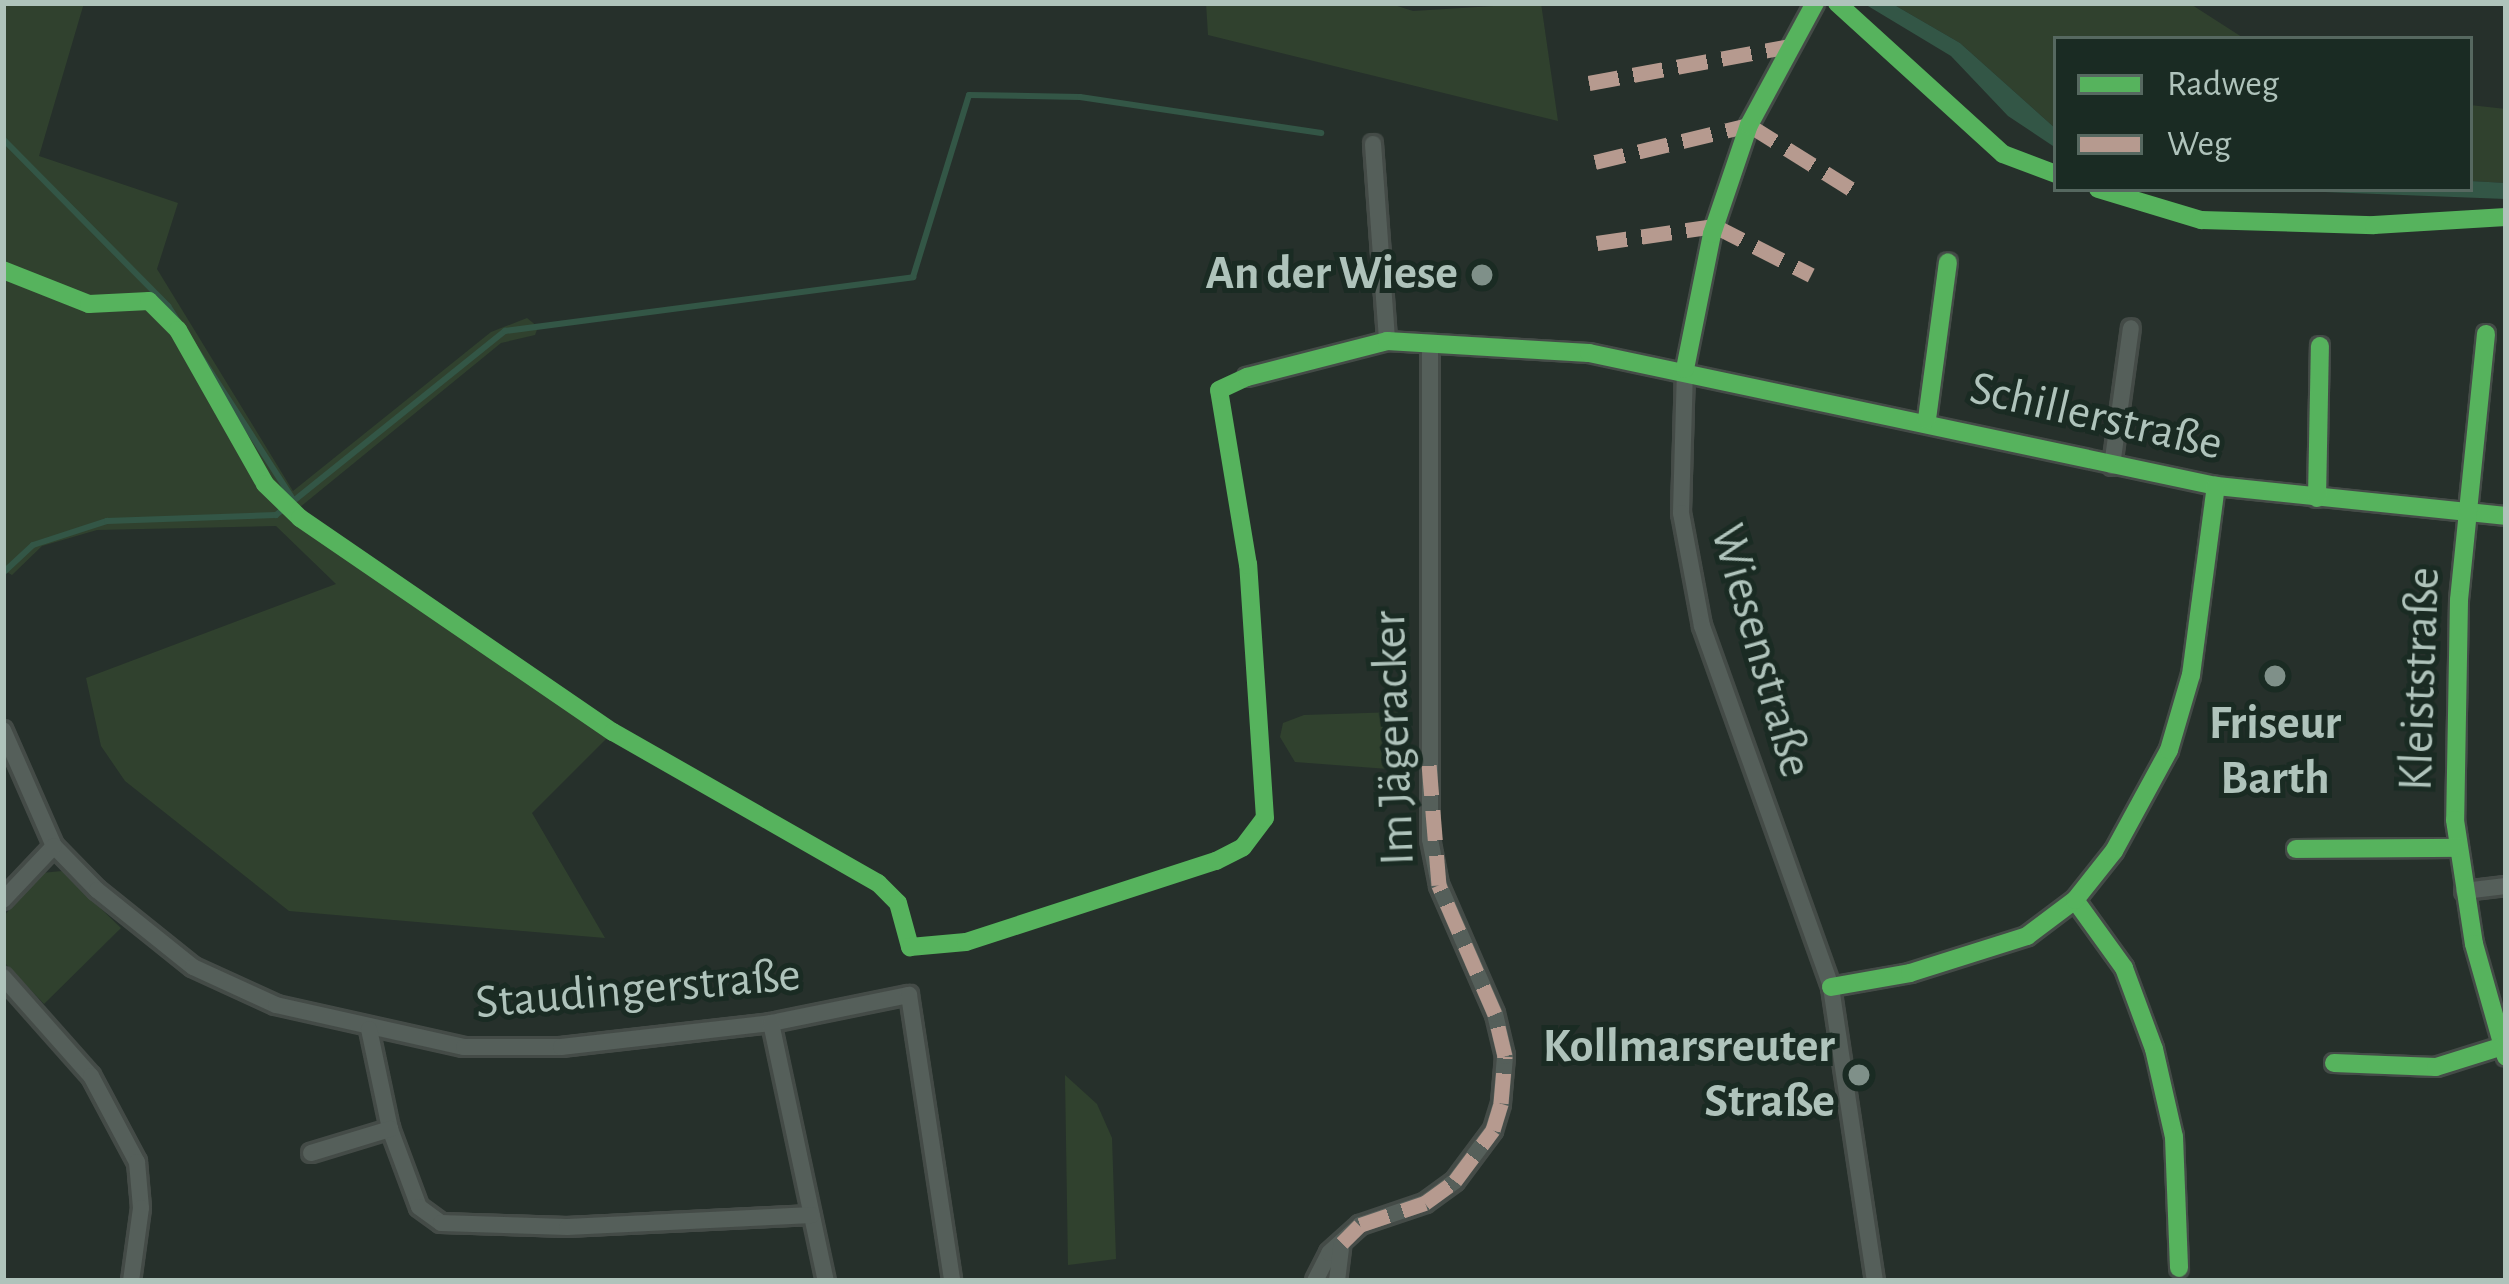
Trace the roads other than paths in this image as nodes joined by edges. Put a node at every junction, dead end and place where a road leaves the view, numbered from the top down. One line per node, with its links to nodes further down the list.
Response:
1 (1815, 3): 9 (street, Wiesenstraße)
2 (1373, 144): 6 (street)
3 (1948, 262): 11 (street)
4 (2131, 328): 12 (street)
5 (2486, 334): 15 (street, Kleiststraße)
6 (1387, 341): 8 (street, Schillerstraße); 10 (street, Schillerstraße)
7 (2320, 346): 14 (street)
8 (1430, 348): 9 (street, Schillerstraße); 34 (street, Im Jägeracker)
9 (1685, 369): 11 (street, Schillerstraße); 26 (street, Wiesenstraße)
10 (1247, 377)
11 (1927, 419): 12 (street, Schillerstraße)
12 (2112, 466): 13 (street, Schillerstraße)
13 (2216, 486): 14 (street, Schillerstraße); 23 (street)
14 (2317, 498): 15 (street, Schillerstraße)
15 (2470, 513): 16 (street, Schillerstraße); 19 (street, Kleiststraße)
16 (2506, 515)
17 (3, 730): 18 (street, Staudingerstraße)
18 (54, 846): 24 (street); 28 (street, Staudingerstraße)
19 (2457, 848): 20 (street); 22 (street, Kleiststraße)
20 (2296, 849)
21 (2506, 886): 22 (street)
22 (2464, 891): 29 (street, Kleiststraße)
23 (2075, 900): 26 (street); 36 (street)
24 (3, 901)
25 (3, 977): 37 (street)
26 (1831, 987): 35 (street, Wiesenstraße)
27 (771, 1023): 28 (street, Staudingerstraße); 33 (street); 39 (street, Staudingerstraße)
28 (369, 1029): 31 (street)
29 (2503, 1053): 30 (street)
30 (2335, 1063)
31 (390, 1129): 32 (street); 33 (street)
32 (311, 1154)
33 (812, 1215): 38 (street)
34 (1342, 1244): 40 (street, Im Jägeracker); 41 (street)
35 (1869, 1259): 42 (street, Wiesenstraße); 43 (street, Wiesenstraße)
36 (2179, 1268)
37 (131, 1281)
38 (826, 1281)
39 (952, 1281)
40 (1315, 1281)
41 (1337, 1281)
42 (1865, 1281)
43 (1875, 1281)

